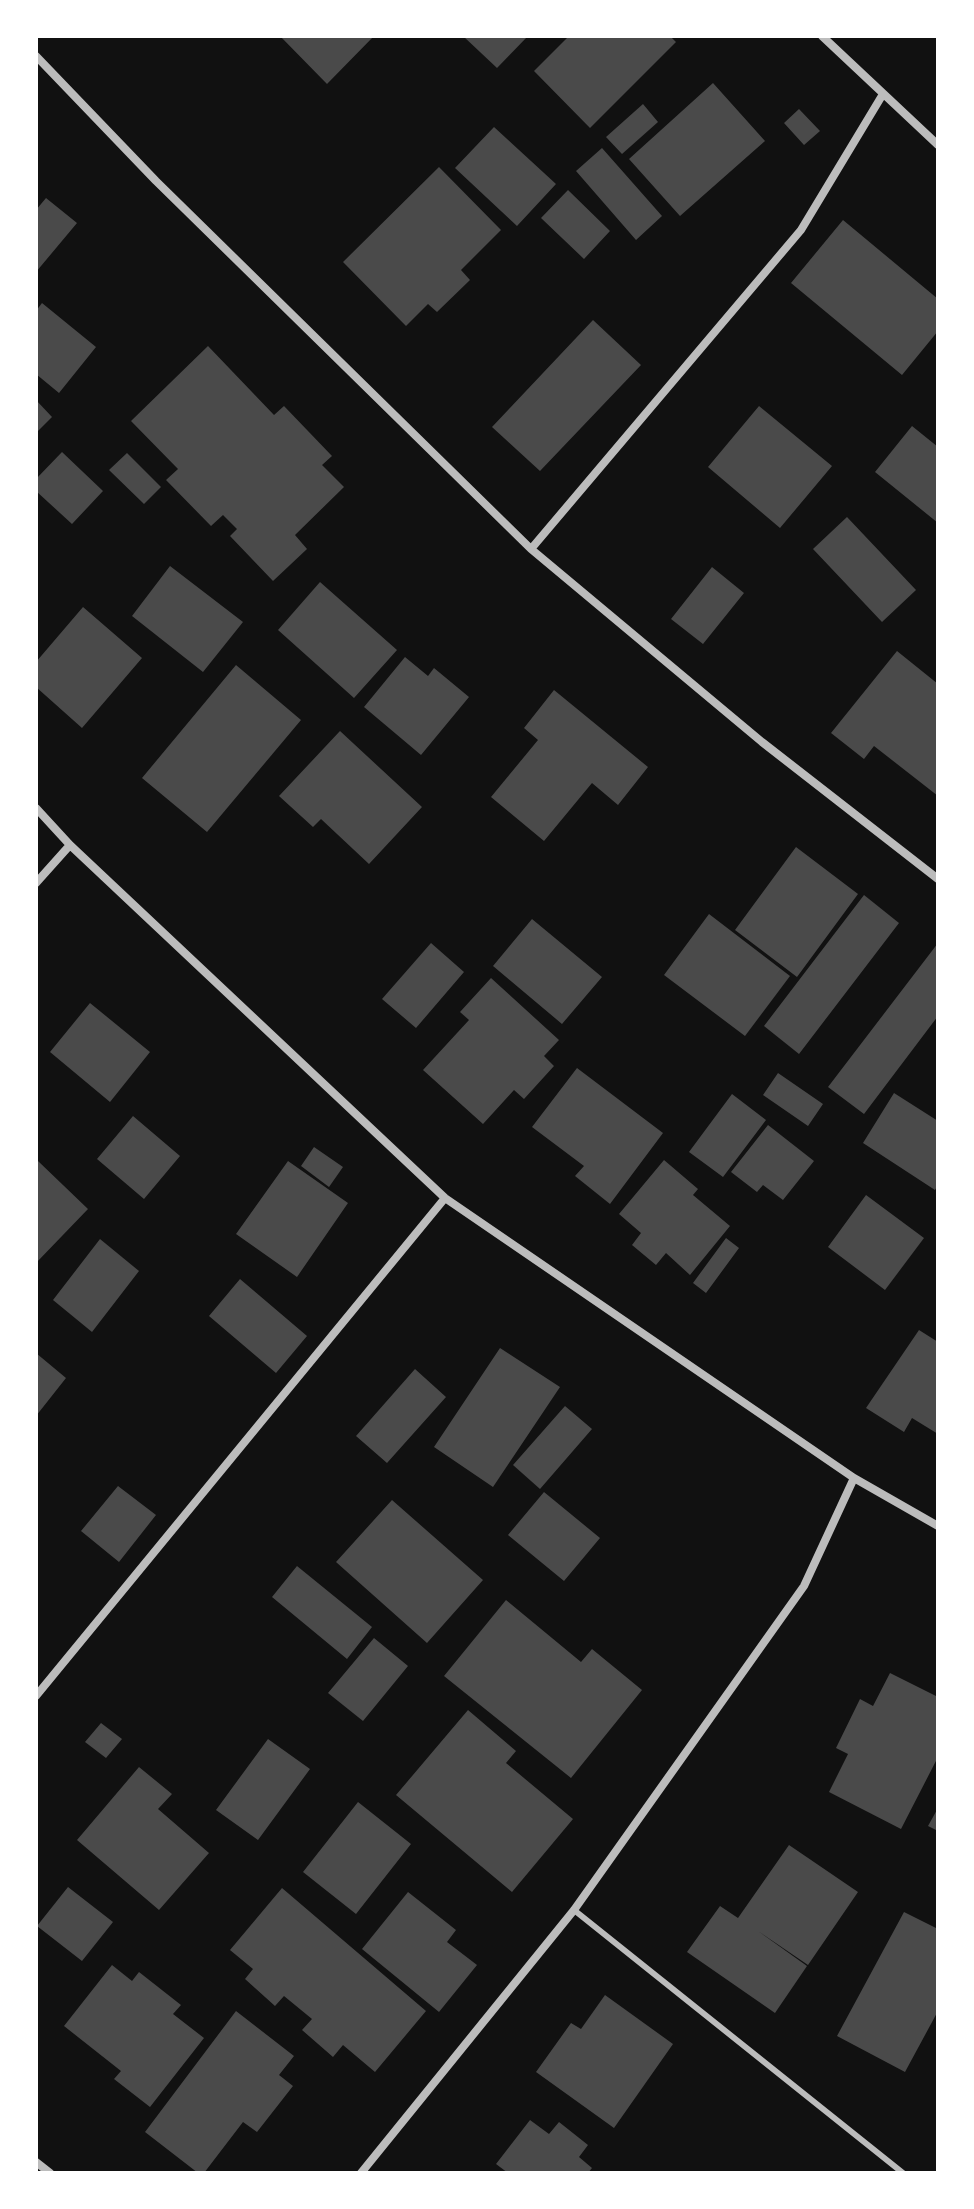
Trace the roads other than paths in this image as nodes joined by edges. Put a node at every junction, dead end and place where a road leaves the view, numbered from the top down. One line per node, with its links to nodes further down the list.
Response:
1 (822, 36): 3 (street)
2 (36, 56): 5 (street)
3 (883, 94): 4 (street); 5 (street)
4 (938, 145)
5 (531, 549): 8 (street)
6 (36, 808): 7 (street)
7 (70, 845): 9 (street); 10 (street)
8 (938, 879)
9 (36, 883)
10 (445, 1198): 11 (street); 13 (street)
11 (854, 1478): 12 (street); 14 (street)
12 (938, 1526)
13 (36, 1696)
14 (574, 1910): 17 (street); 18 (lane)
15 (36, 2162): 16 (street)
16 (50, 2173)
17 (361, 2173)
18 (903, 2173)

